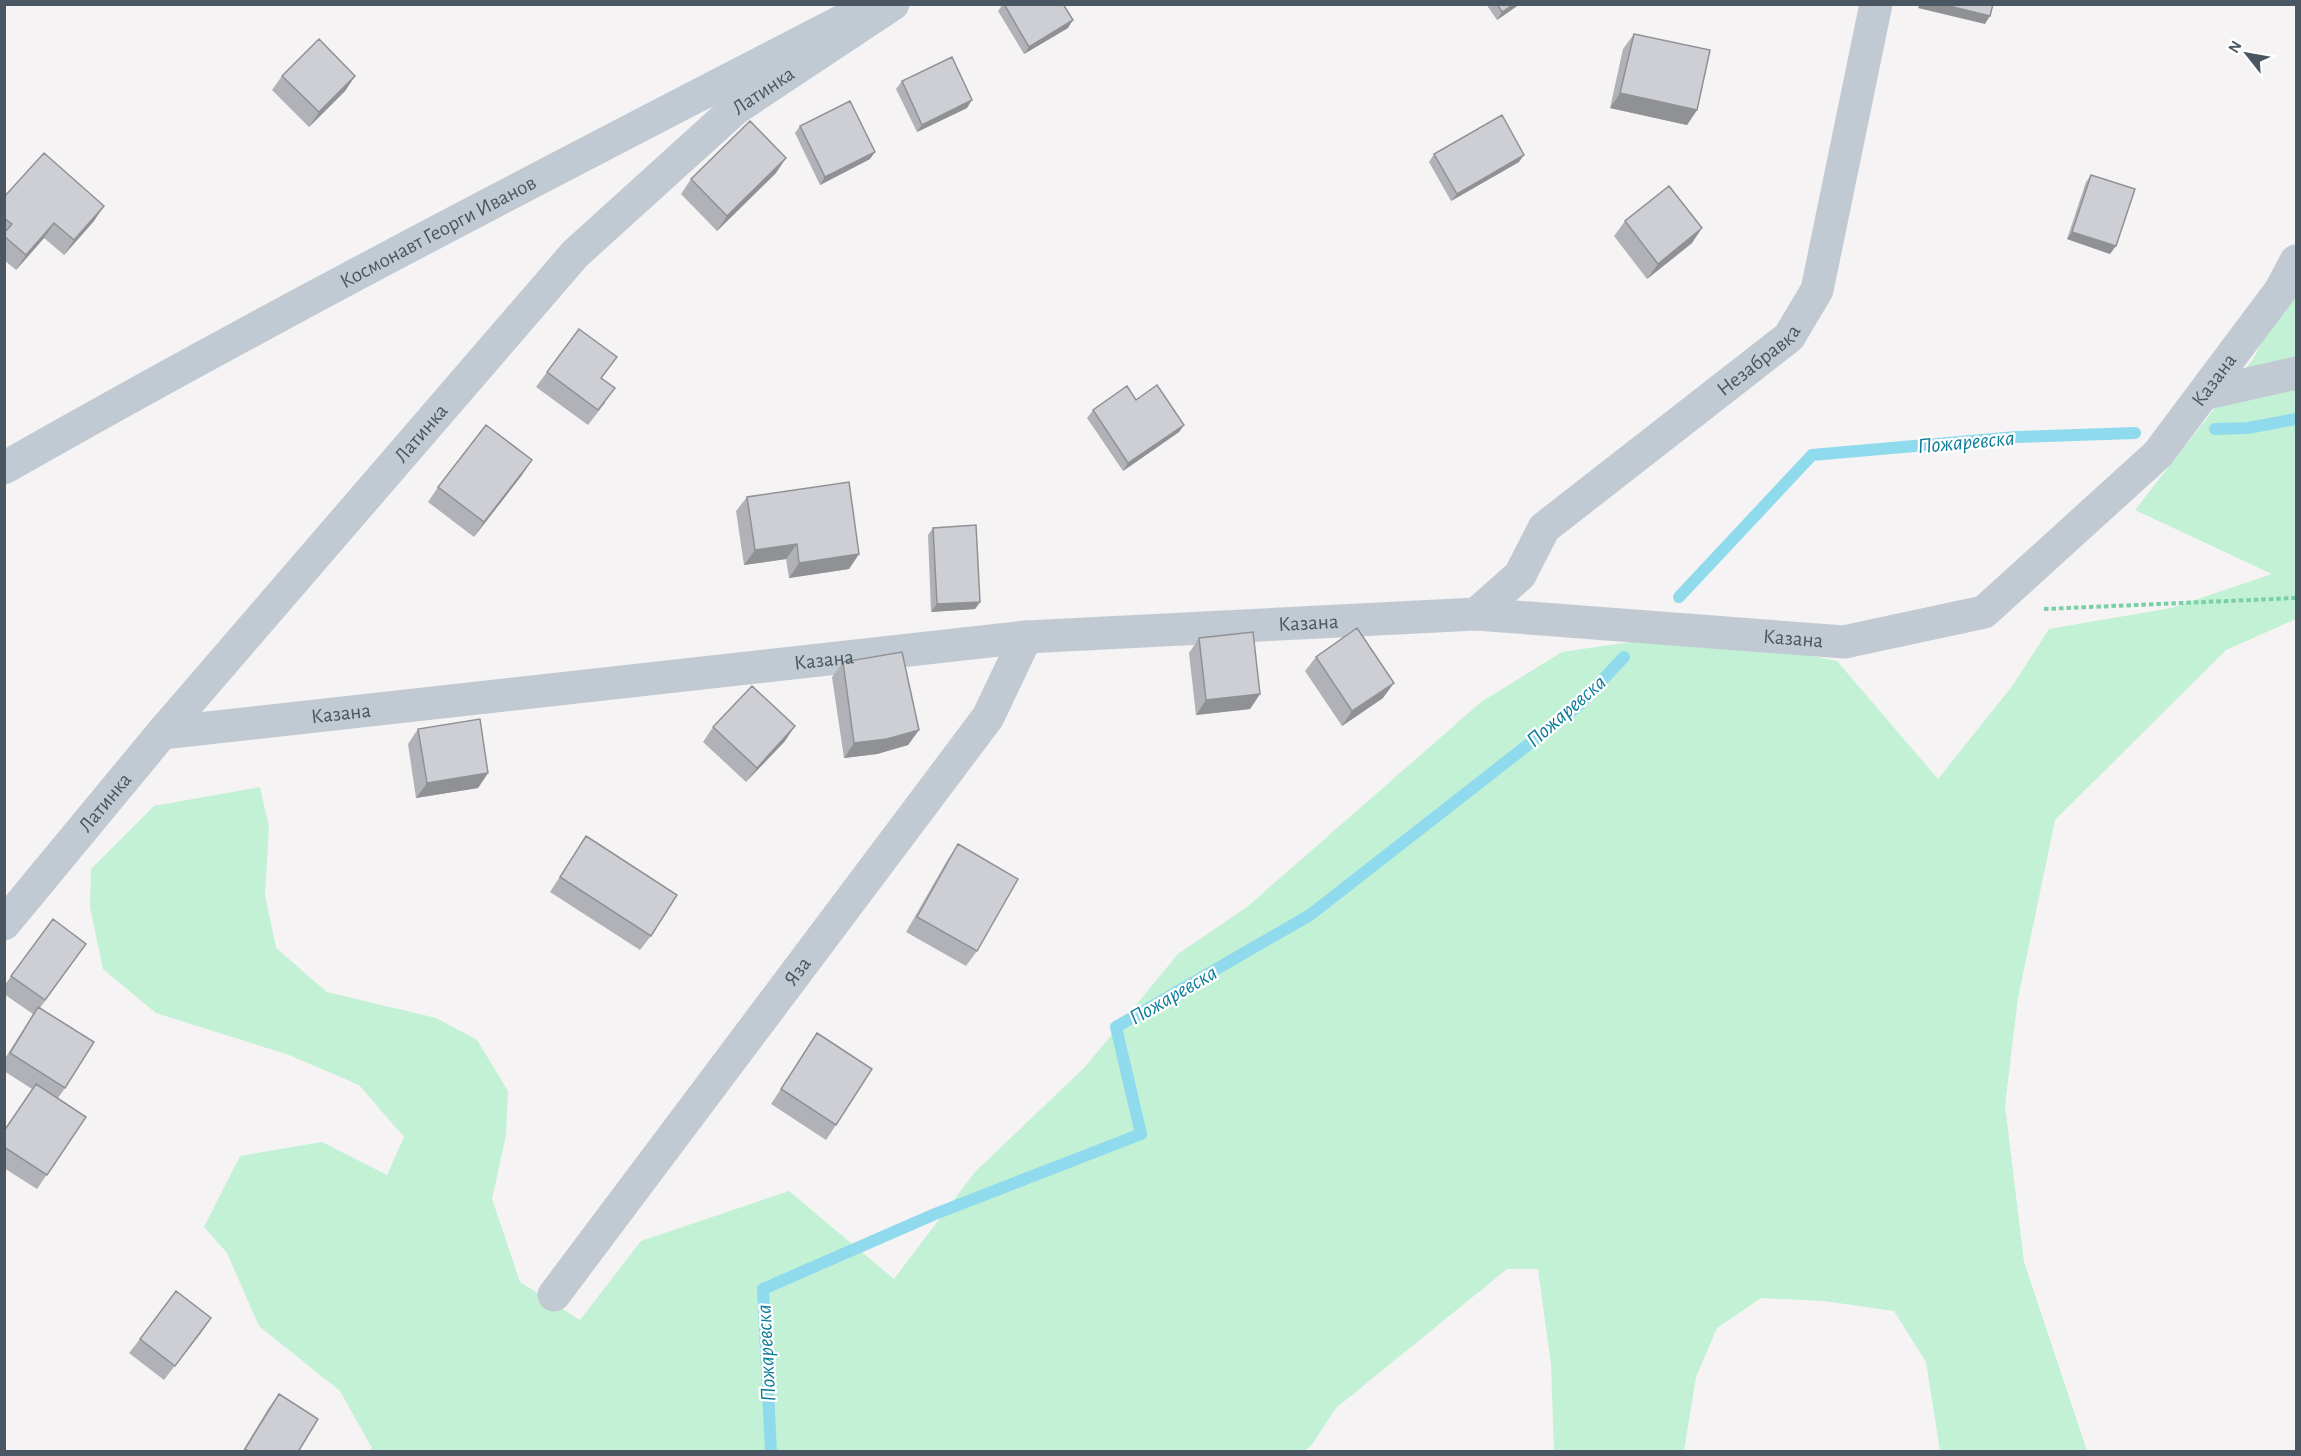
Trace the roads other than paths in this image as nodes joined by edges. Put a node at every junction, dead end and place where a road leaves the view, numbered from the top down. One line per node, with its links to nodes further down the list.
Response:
1 (875, 4): 7 (street, Космонавт Георги Иванов)
2 (893, 4): 10 (street, Латинка)
3 (1876, 4): 8 (street, Незабравка)
4 (2296, 261): 6 (street, Казана)
5 (2296, 373): 6 (street)
6 (2203, 394): 8 (street, Казана)
7 (4, 468)
8 (1476, 614): 9 (street, Казана)
9 (1026, 637): 10 (street, Казана); 12 (street, Яза)
10 (162, 733): 11 (street, Латинка)
11 (4, 924)
12 (554, 1295)

